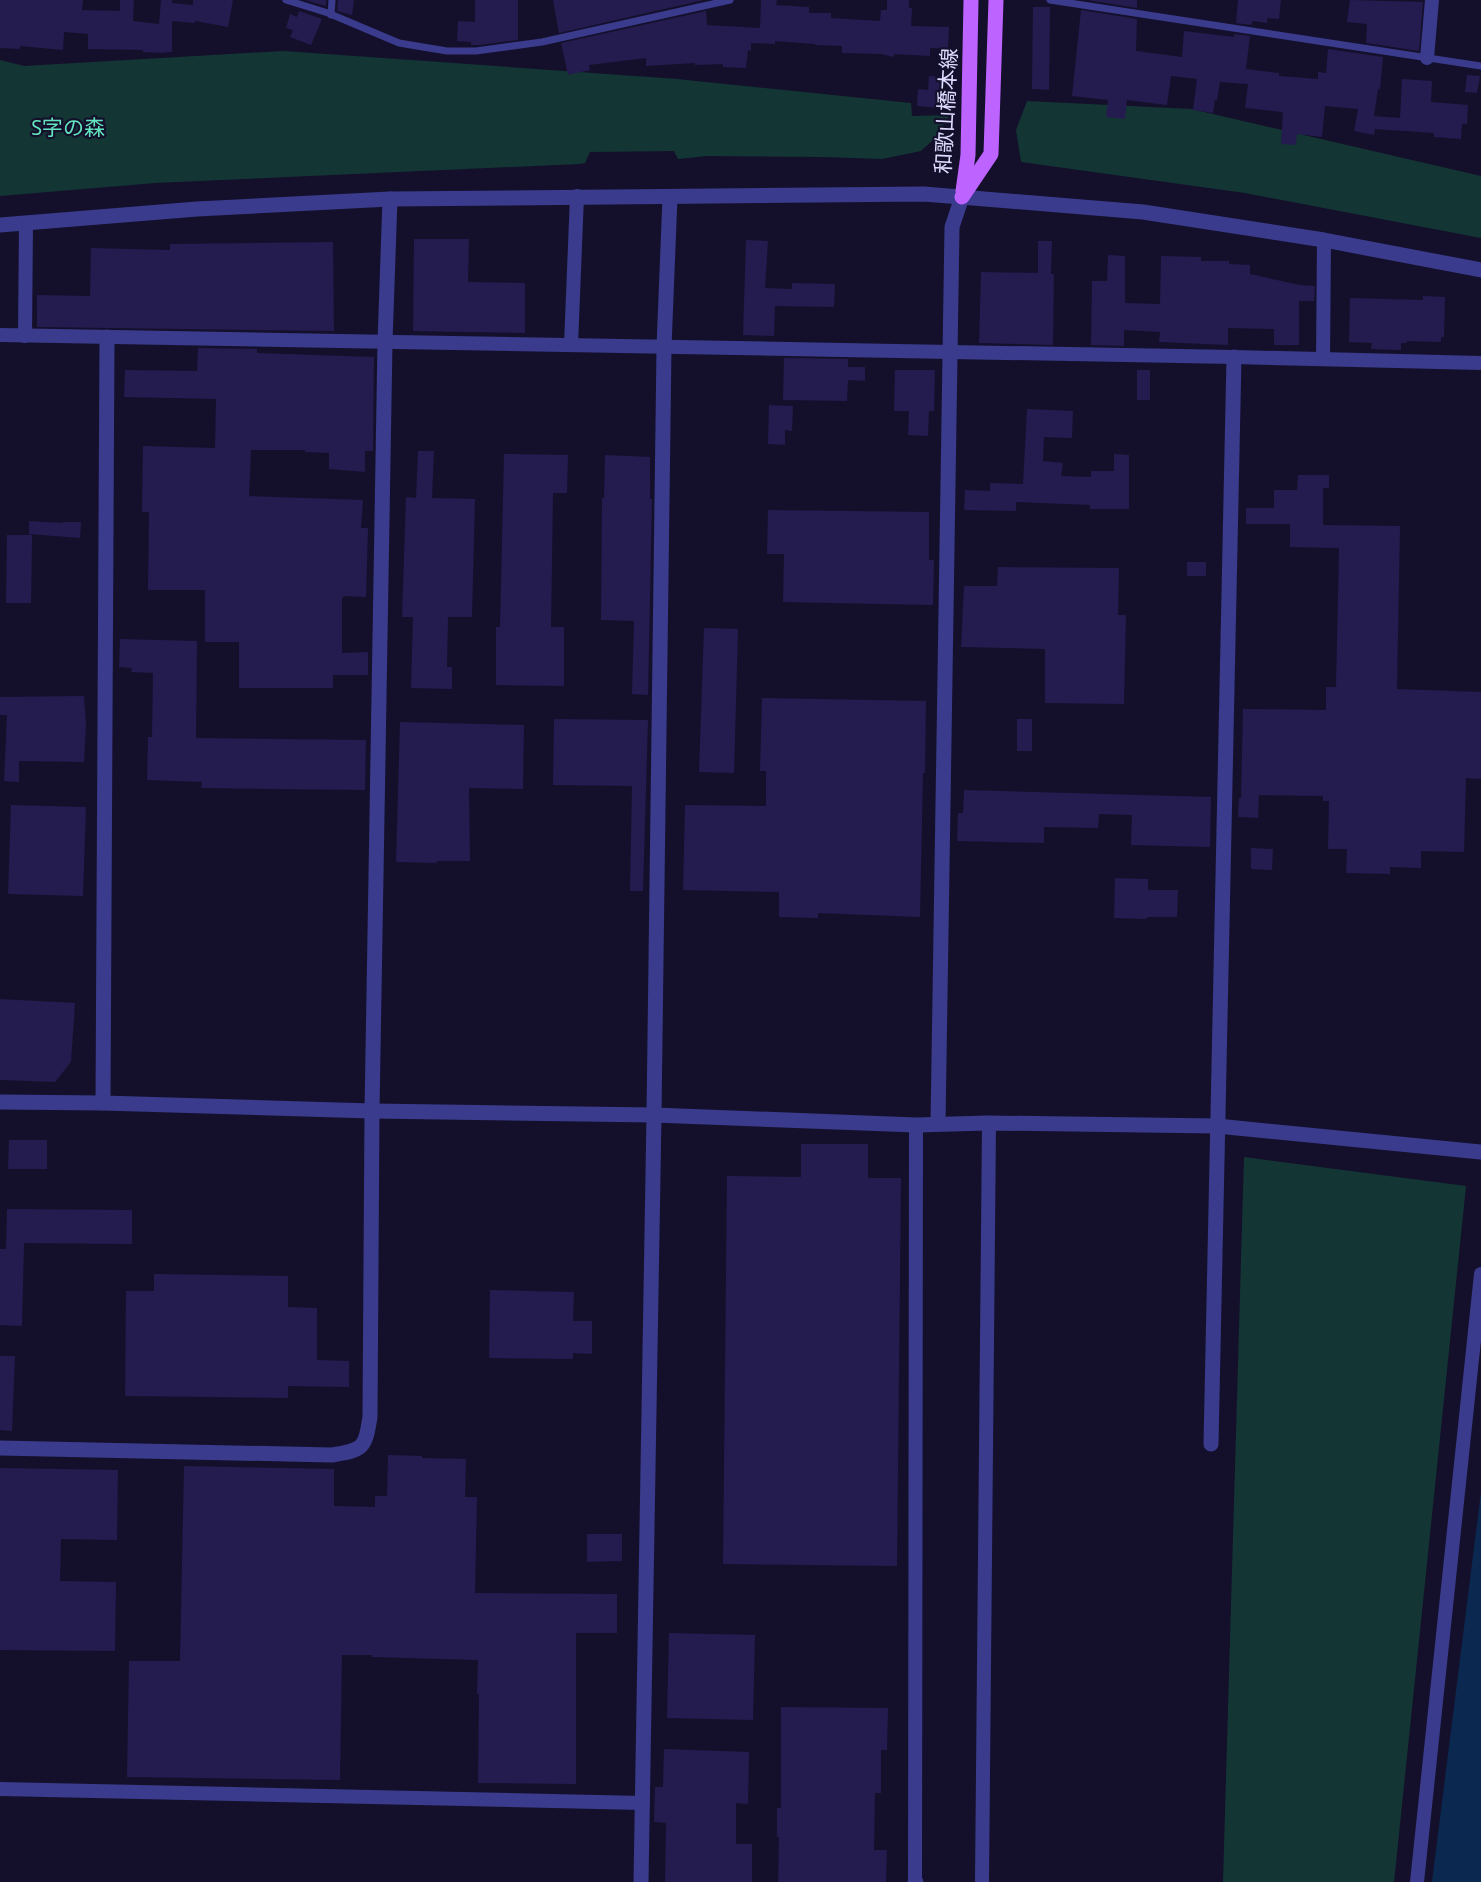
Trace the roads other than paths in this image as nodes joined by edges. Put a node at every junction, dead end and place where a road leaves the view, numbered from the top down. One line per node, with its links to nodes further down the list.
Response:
1 (286, 0): 8 (lane)
2 (332, 0): 8 (lane)
3 (730, 0): 8 (lane)
4 (971, 0): 13 (main road, 和歌山橋本線)
5 (996, 0): 13 (main road, 和歌山橋本線)
6 (1050, 0): 9 (lane)
7 (1431, 0): 9 (street)
8 (331, 15)
9 (1427, 58): 10 (lane)
10 (1481, 66)
11 (577, 196): 12 (street); 14 (street); 23 (street)
12 (670, 197): 13 (street); 24 (street)
13 (962, 197): 17 (street); 25 (street)
14 (390, 199): 15 (street); 22 (street)
15 (26, 223): 16 (street); 20 (street)
16 (0, 225)
17 (1324, 240): 18 (street); 27 (street)
18 (1481, 270)
19 (0, 335): 20 (street)
20 (26, 336): 21 (street)
21 (107, 337): 22 (street); 30 (street)
22 (386, 342): 23 (street); 31 (street)
23 (571, 345): 24 (street)
24 (664, 347): 25 (street); 32 (street)
25 (951, 352): 26 (street); 34 (street)
26 (1234, 357): 27 (street); 36 (street)
27 (1323, 359): 28 (street)
28 (1481, 363)
29 (0, 1102): 30 (street)
30 (103, 1103): 31 (street)
31 (372, 1110): 32 (street); 40 (street)
32 (654, 1115): 35 (street); 42 (street)
33 (989, 1123): 34 (street); 36 (street); 45 (street)
34 (938, 1124): 35 (street)
35 (916, 1125): 44 (street)
36 (1216, 1126): 37 (street); 39 (street)
37 (1481, 1152)
38 (1481, 1274): 46 (street)
39 (1211, 1444)
40 (0, 1448)
41 (0, 1789): 42 (street)
42 (643, 1803): 43 (street)
43 (641, 1882)
44 (916, 1882)
45 (982, 1882)
46 (1417, 1882)

